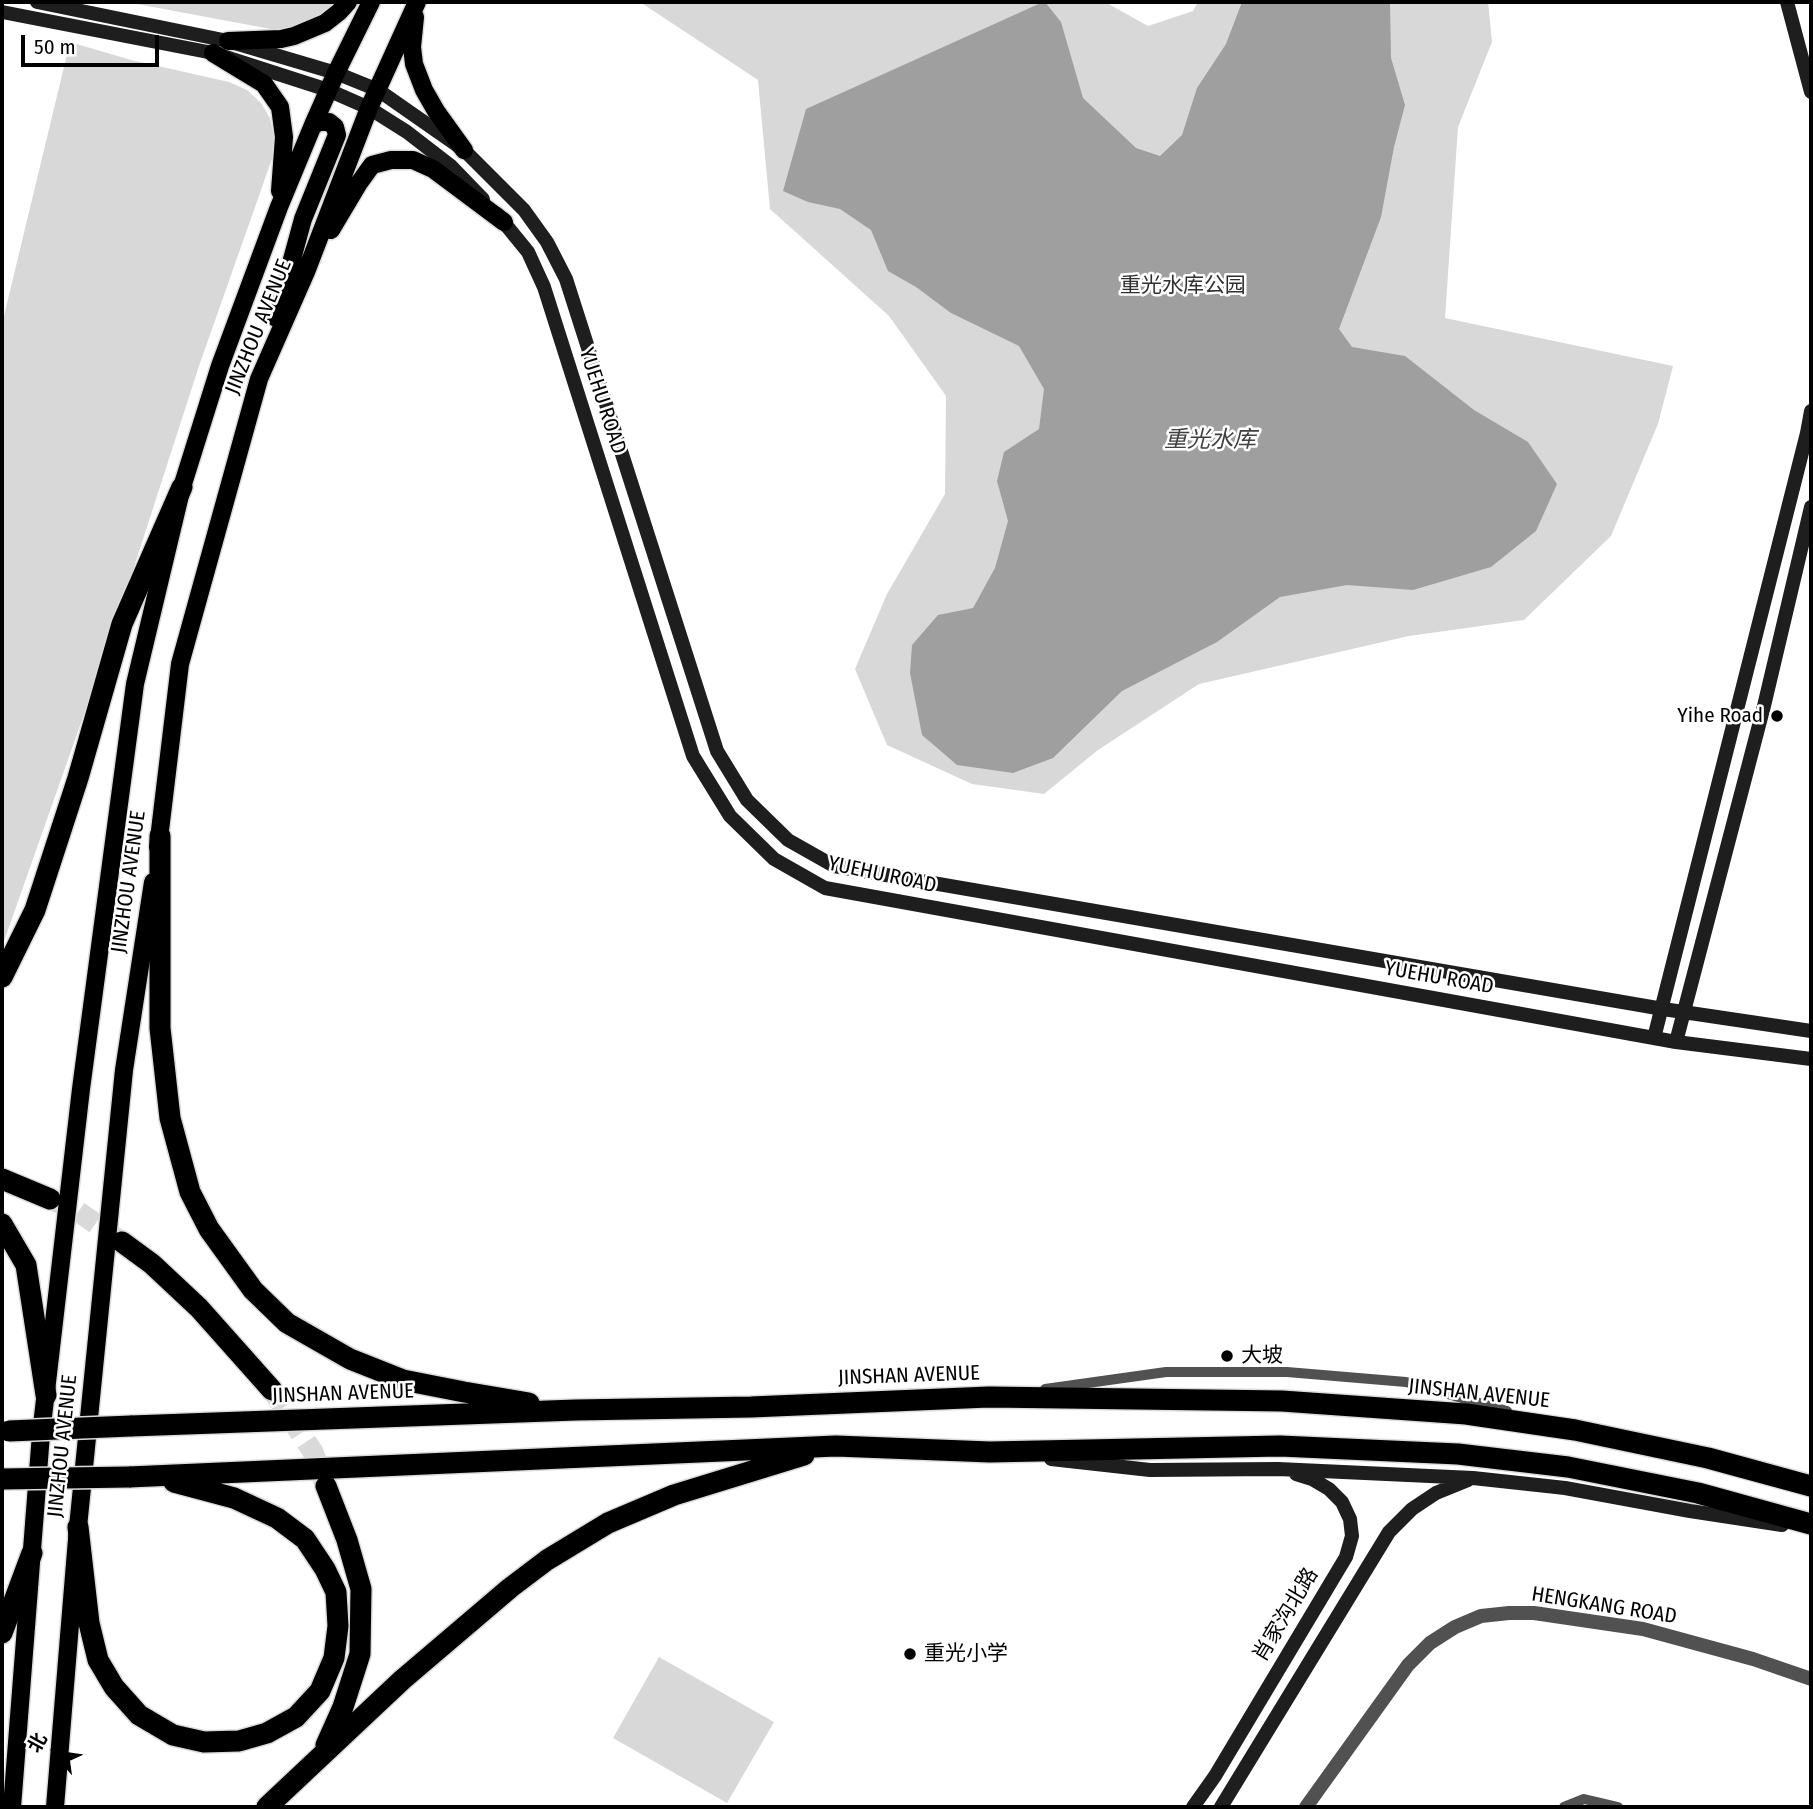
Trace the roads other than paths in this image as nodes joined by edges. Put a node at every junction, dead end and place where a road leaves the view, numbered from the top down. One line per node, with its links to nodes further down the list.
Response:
1 (37, 2): 7 (main road, YUEHU ROAD)
2 (348, 2): 7 (main road)
3 (371, 2): 9 (main road, JINZHOU AVENUE)
4 (1787, 2): 12 (main road)
5 (416, 4): 11 (main road, JINZHOU AVENUE); 15 (main road)
6 (2, 12): 8 (main road, YUEHU ROAD)
7 (228, 41): 9 (main road, YUEHU ROAD)
8 (213, 53): 10 (main road, YUEHU ROAD); 16 (main road)
9 (336, 73): 10 (main road, JINZHOU AVENUE); 11 (main road, YUEHU ROAD)
10 (328, 90): 13 (main road, YUEHU ROAD); 14 (main road, JINZHOU AVENUE)
11 (378, 90): 13 (main road, JINZHOU AVENUE); 15 (main road, YUEHU ROAD)
12 (1811, 92)
13 (369, 108): 17 (main road, YUEHU ROAD); 18 (main road, JINZHOU AVENUE)
14 (313, 125): 16 (main road, JINZHOU AVENUE); 19 (main road)
15 (464, 150): 25 (main road, YUEHU ROAD)
16 (279, 208): 21 (main road, JINZHOU AVENUE)
17 (504, 222): 18 (main road); 28 (main road, YUEHU ROAD)
18 (306, 272): 19 (main road, JINZHOU AVENUE)
19 (259, 379): 23 (main road, JINZHOU AVENUE)
20 (1811, 411): 25 (main road)
21 (182, 487): 24 (highway); 36 (main road, JINZHOU AVENUE)
22 (1811, 507): 26 (main road)
23 (160, 836): 38 (highway); 50 (main road, JINZHOU AVENUE)
24 (2, 977)
25 (1662, 1009): 26 (main road, YUEHU ROAD); 28 (main road)
26 (1685, 1012): 27 (main road, YUEHU ROAD); 29 (main road)
27 (1811, 1031)
28 (1654, 1038): 29 (main road, YUEHU ROAD)
29 (1676, 1042): 30 (main road, YUEHU ROAD)
30 (1811, 1059)
31 (2, 1179): 32 (highway)
32 (50, 1199)
33 (2, 1224): 36 (highway)
34 (122, 1242): 35 (highway)
35 (272, 1390)
36 (47, 1395): 52 (main road, JINZHOU AVENUE)
37 (989, 1397): 38 (highway, JINSHAN AVENUE); 39 (highway, JINSHAN AVENUE); 39 (lane)
38 (576, 1410): 40 (highway, JINSHAN AVENUE, bridge)
39 (1575, 1430): 48 (highway, JINSHAN AVENUE)
40 (6, 1431)
41 (836, 1446): 42 (highway); 44 (highway); 55 (highway)
42 (990, 1452): 43 (main road); 49 (highway)
43 (1278, 1469): 45 (main road); 59 (main road, 肖家沟北路)
44 (152, 1476): 46 (highway, bridge); 50 (highway)
45 (1473, 1478): 51 (main road); 60 (main road)
46 (2, 1479)
47 (326, 1486): 55 (highway)
48 (1811, 1486)
49 (1811, 1524)
50 (78, 1527): 57 (main road, JINZHOU AVENUE)
51 (1811, 1530)
52 (32, 1553): 53 (highway); 56 (main road, JINZHOU AVENUE)
53 (2, 1633)
54 (1811, 1679): 61 (street, HENGKANG ROAD)
55 (322, 1754): 58 (highway)
56 (12, 1807)
57 (55, 1807)
58 (267, 1807)
59 (1194, 1807)
60 (1221, 1807)
61 (1306, 1807)
62 (1564, 1807): 63 (lane)
63 (1618, 1807)

